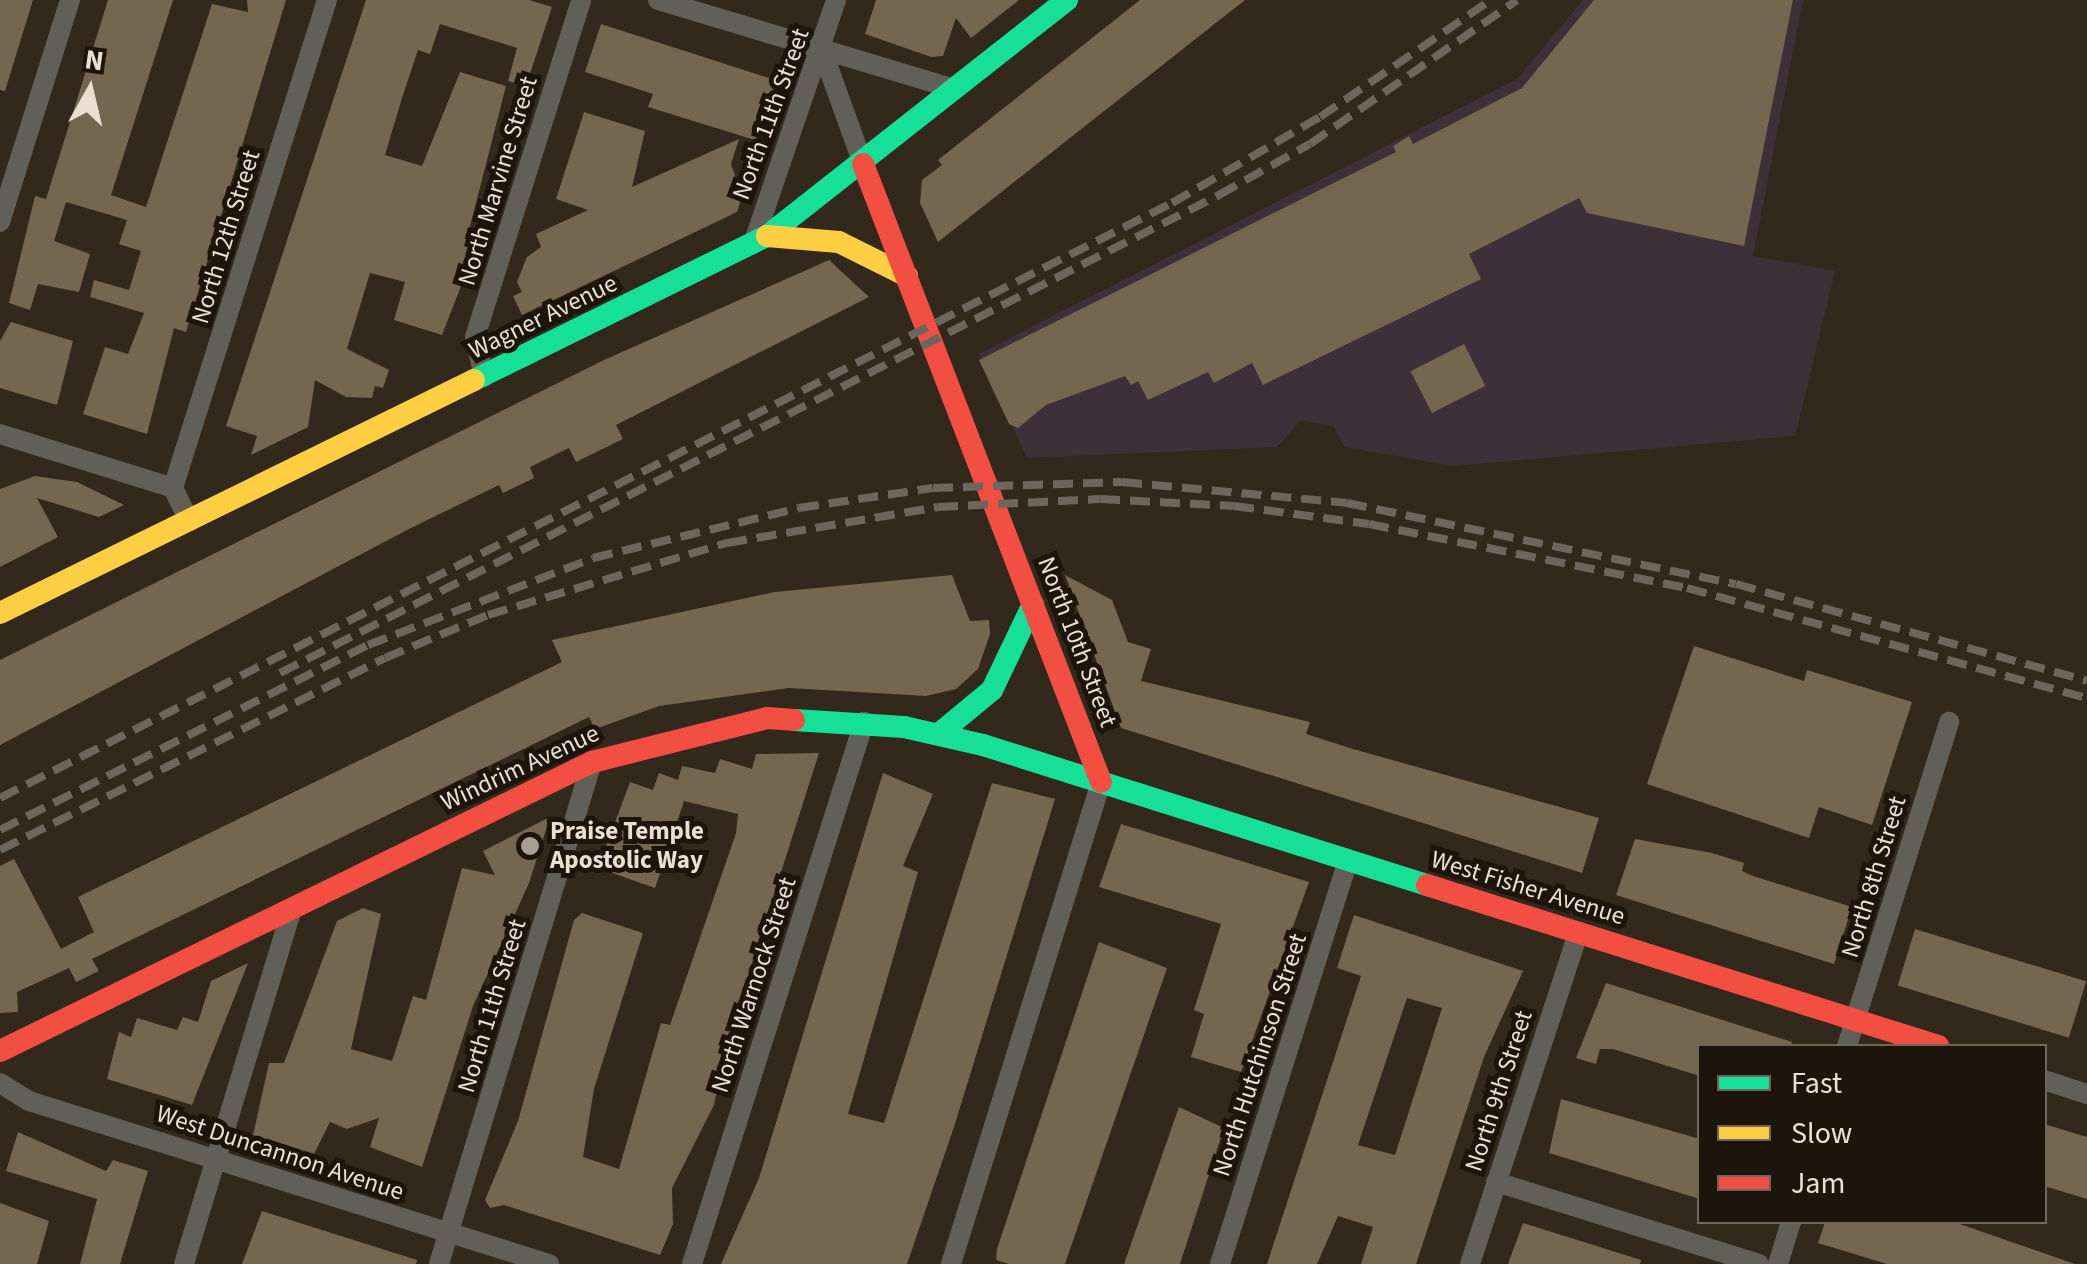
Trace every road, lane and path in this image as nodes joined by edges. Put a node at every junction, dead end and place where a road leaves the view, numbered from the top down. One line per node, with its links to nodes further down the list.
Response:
1 (70, 0): 10 (street)
2 (327, 0): 15 (street, North 12th Street)
3 (581, 0): 13 (street, North Marvine Street)
4 (658, 0): 7 (street)
5 (836, 0): 7 (street, North 11th Street)
6 (1067, 0): 8 (street, Wagner Avenue)
7 (822, 50): 8 (street); 9 (street, North 10th Street); 11 (street, North 11th Street)
8 (954, 89): 9 (street, Wagner Avenue)
9 (863, 164): 11 (street, Wagner Avenue); 12 (street, North 10th Street)
10 (0, 222)
11 (760, 240): 12 (street); 13 (street, Wagner Avenue)
12 (908, 276): 17 (street, North 10th Street)
13 (484, 377): 16 (street, Wagner Avenue)
14 (0, 434): 15 (street)
15 (173, 488): 16 (street)
16 (189, 521): 18 (street, Wagner Avenue)
17 (1033, 604): 21 (street); 23 (street, North 10th Street)
18 (0, 613)
19 (864, 722): 21 (street, Windrim Avenue); 22 (street, Windrim Avenue); 41 (street, North Warnock Street)
20 (1950, 722): 27 (street, North 8th Street)
21 (940, 733): 23 (street, Windrim Avenue)
22 (592, 762): 25 (street, Windrim Avenue); 37 (street, North 11th Street)
23 (1101, 782): 24 (street, West Fisher Avenue); 42 (street)
24 (1348, 861): 26 (street, West Fisher Avenue); 43 (street, North Hutchinson Street)
25 (292, 908): 30 (street, Windrim Avenue); 34 (street)
26 (1578, 933): 27 (street, West Fisher Avenue); 35 (street, North 9th Street)
27 (1856, 1020): 28 (street, North 8th Street); 29 (street, West Fisher Avenue)
28 (1848, 1044)
29 (1932, 1044)
30 (0, 1050)
31 (2047, 1081): 33 (street)
32 (0, 1082): 34 (street, West Duncannon Avenue)
33 (2087, 1094)
34 (217, 1158): 37 (street, West Duncannon Avenue); 38 (street)
35 (1496, 1182): 44 (street, North 9th Street); 45 (street)
36 (1790, 1224): 46 (street)
37 (449, 1234): 39 (street, North 11th Street); 40 (street, West Duncannon Avenue)
38 (184, 1264)
39 (440, 1264)
40 (549, 1264)
41 (692, 1264)
42 (951, 1264)
43 (1220, 1264)
44 (1470, 1264)
45 (1759, 1264)
46 (1778, 1264)

